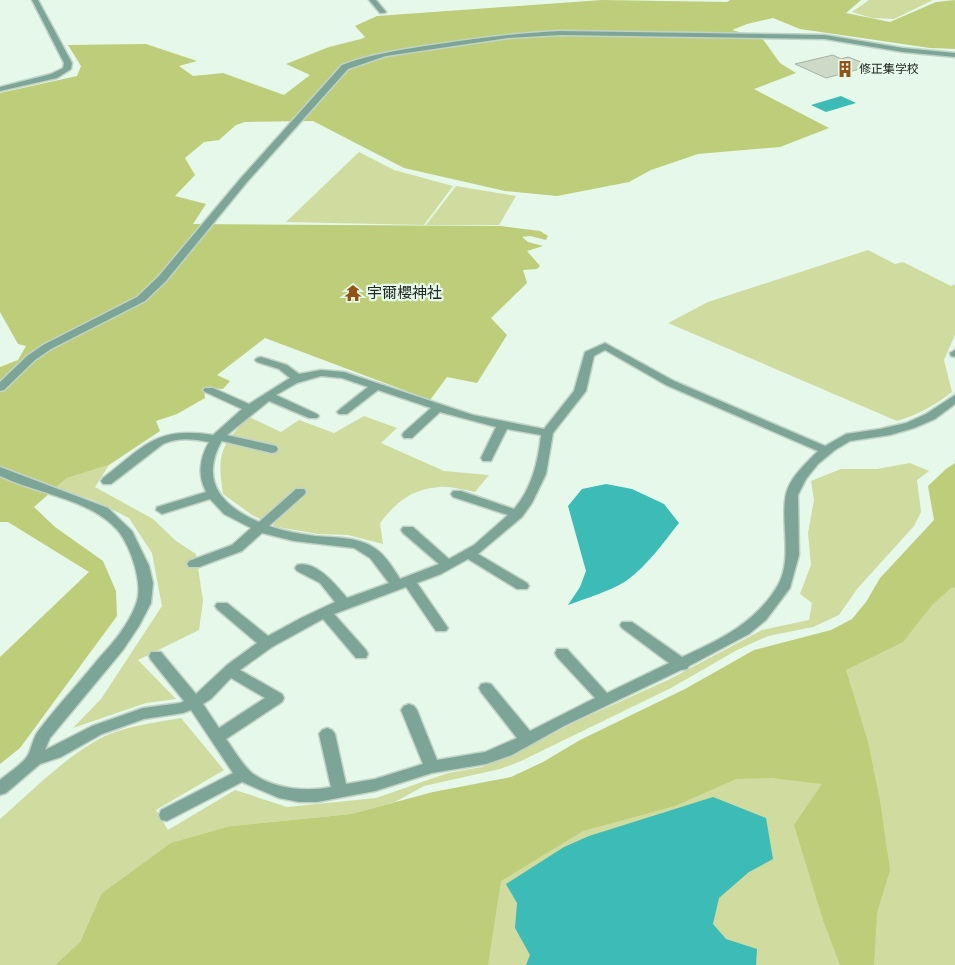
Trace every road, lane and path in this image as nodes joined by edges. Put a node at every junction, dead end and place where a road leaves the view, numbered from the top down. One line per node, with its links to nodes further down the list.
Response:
1 (35, 0): 7 (street)
2 (372, 0): 3 (street)
3 (382, 12)
4 (897, 54): 6 (street)
5 (955, 55): 11 (street)
6 (955, 59)
7 (0, 89)
8 (261, 360): 9 (street)
9 (297, 378): 10 (street); 13 (street)
10 (376, 386): 15 (street); 17 (street)
11 (0, 388)
12 (209, 390): 16 (street)
13 (268, 396): 16 (street); 18 (street)
14 (955, 398): 24 (street)
15 (439, 407): 19 (street); 21 (street)
16 (251, 409): 22 (street)
17 (343, 412)
18 (313, 416)
19 (503, 425): 20 (street); 25 (street)
20 (547, 433): 24 (street); 32 (street)
21 (408, 435)
22 (217, 438): 23 (street); 27 (street); 29 (street)
23 (272, 449)
24 (827, 451): 50 (street)
25 (488, 458)
26 (0, 471): 59 (street)
27 (107, 481)
28 (300, 492): 33 (street)
29 (213, 494): 31 (street); 33 (street)
30 (457, 494): 32 (street)
31 (162, 510)
32 (517, 514): 35 (street)
33 (260, 528): 36 (street); 39 (street)
34 (408, 530): 37 (street)
35 (469, 554): 37 (street); 40 (street)
36 (194, 564)
37 (448, 565): 39 (street)
38 (302, 568): 41 (street)
39 (403, 583): 41 (street); 45 (street)
40 (522, 586)
41 (344, 604): 43 (street)
42 (222, 606): 46 (street)
43 (325, 612): 46 (street); 48 (street)
44 (627, 625): 50 (street)
45 (441, 628)
46 (267, 643): 51 (street)
47 (562, 653): 53 (street)
48 (361, 654)
49 (156, 656): 54 (street)
50 (682, 665): 53 (street)
51 (230, 672): 54 (street); 57 (street)
52 (486, 688): 58 (street)
53 (606, 701): 58 (street)
54 (194, 702): 57 (street); 59 (street)
55 (409, 710): 60 (street)
56 (327, 734): 63 (street)
57 (217, 737): 61 (street)
58 (528, 740): 60 (street)
59 (34, 760): 62 (street)
60 (432, 767): 63 (street)
61 (244, 774): 63 (street); 64 (street)
62 (0, 789)
63 (340, 792)
64 (167, 815)

